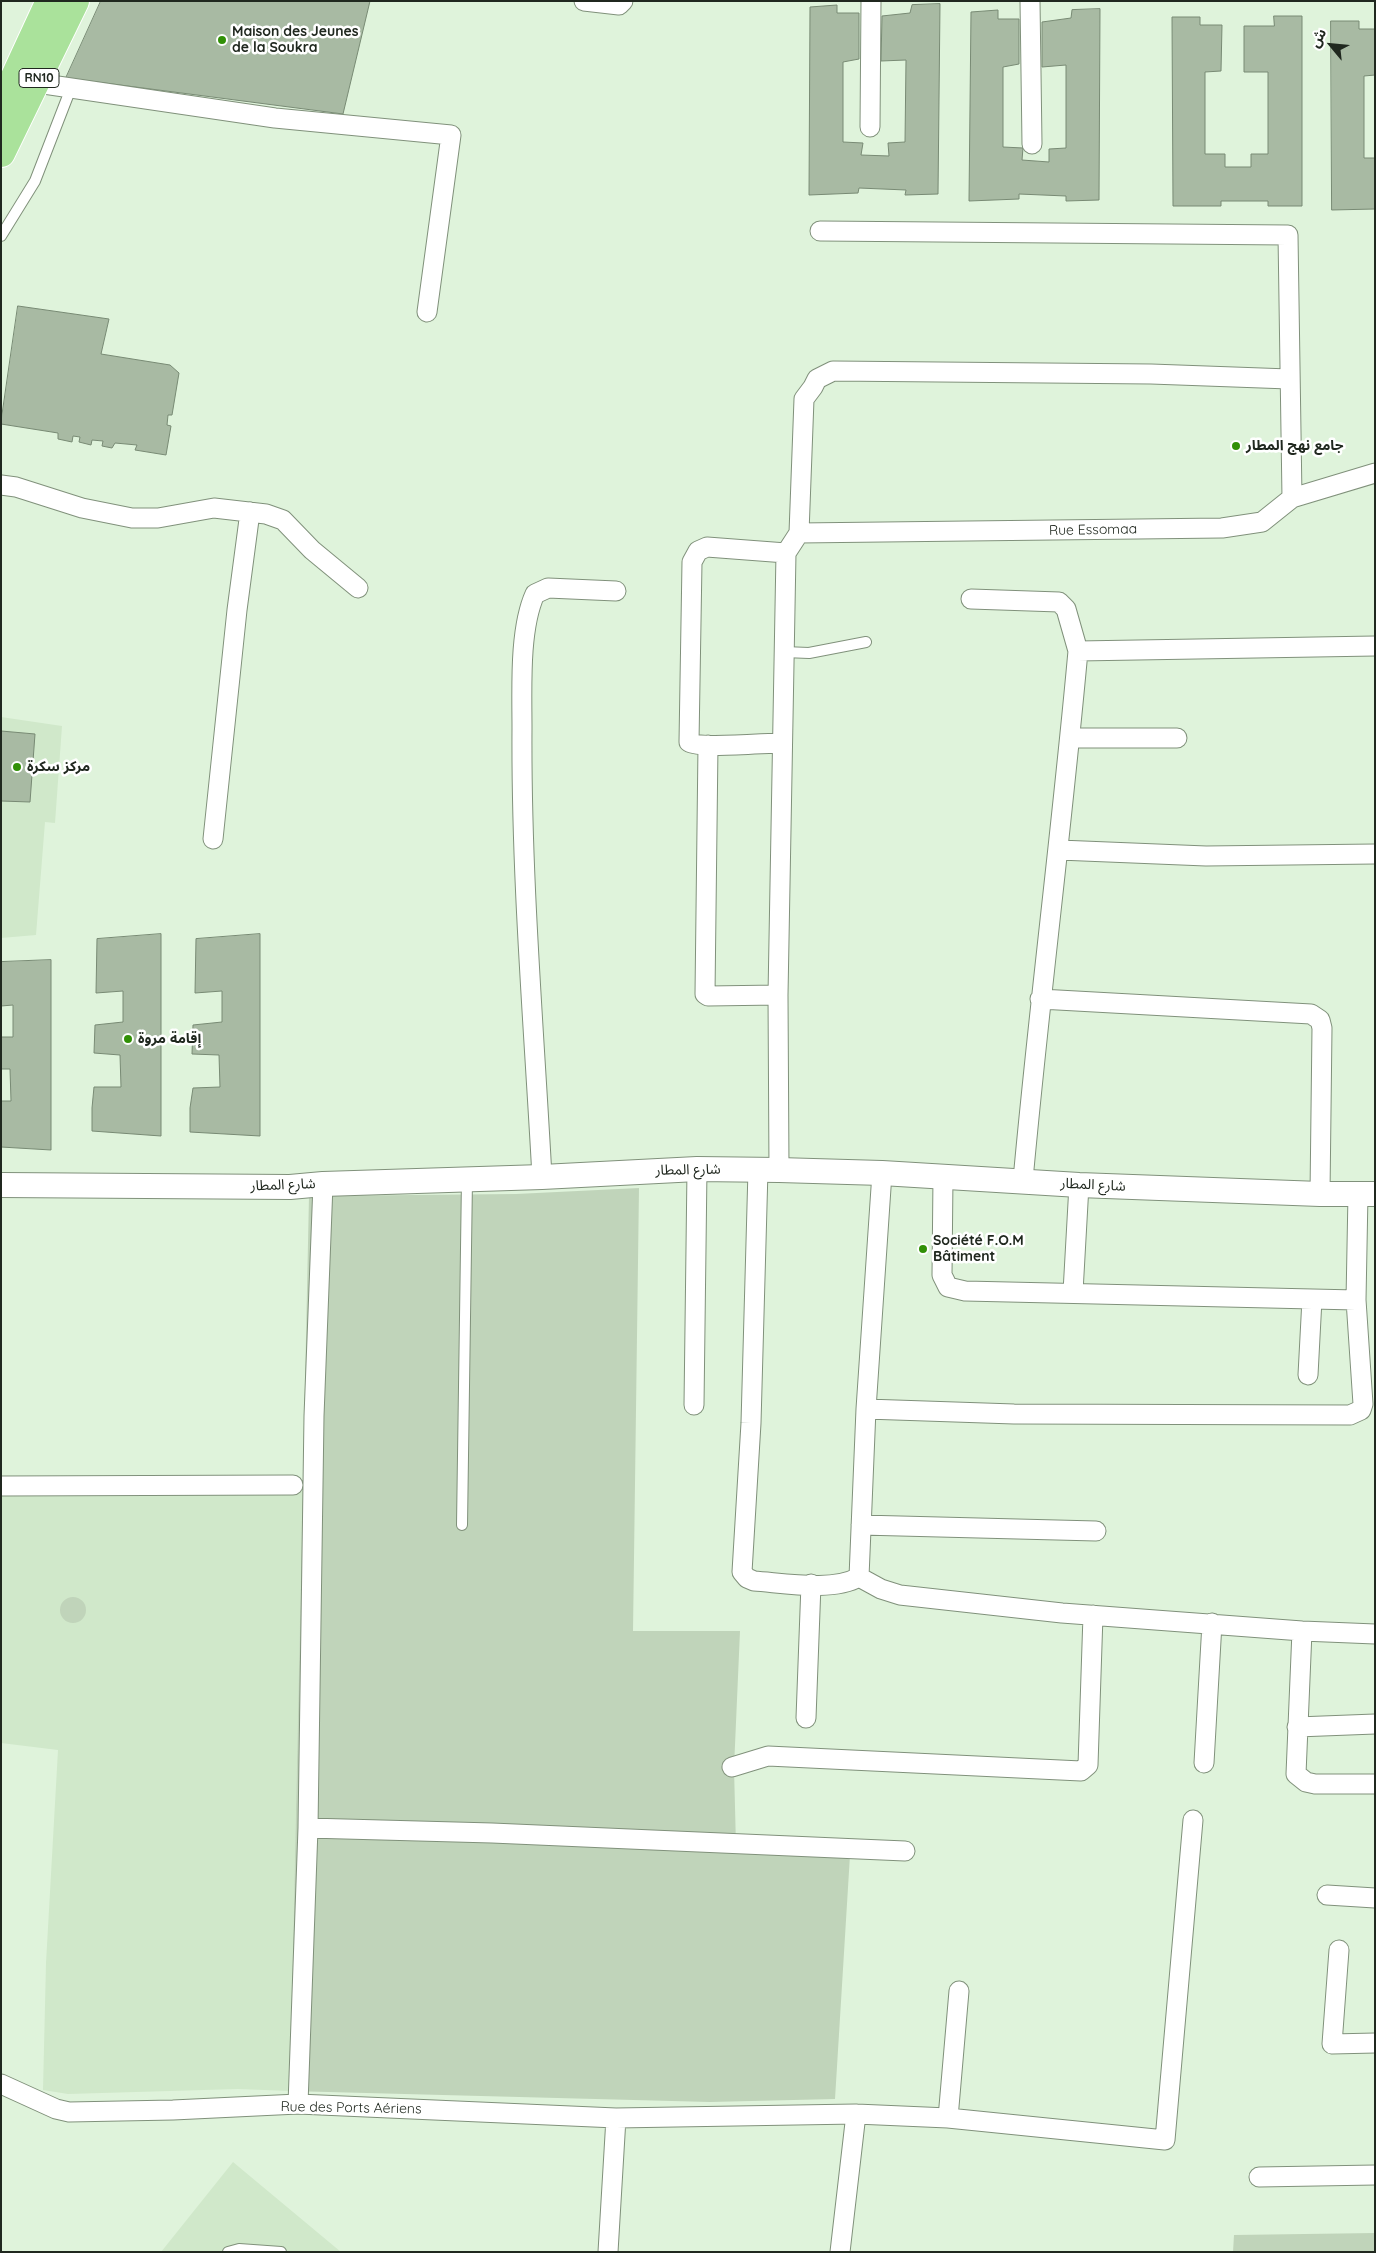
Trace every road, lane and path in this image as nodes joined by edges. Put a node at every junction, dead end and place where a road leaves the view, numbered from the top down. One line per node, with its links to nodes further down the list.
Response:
1 (50, 1): 9 (main road, RN10)
2 (75, 1): 7 (main road, RN10)
3 (584, 1): 4 (street)
4 (623, 1)
5 (871, 1): 10 (street)
6 (1030, 1): 11 (street)
7 (37, 83): 8 (street); 12 (main road, RN10)
8 (71, 88): 14 (lane); 15 (street)
9 (1, 107)
10 (870, 127)
11 (1032, 144)
12 (1, 153)
13 (820, 230): 16 (street)
14 (1, 236)
15 (427, 312)
16 (1289, 379): 19 (street); 21 (street)
17 (1375, 473): 19 (street, Rue Essomaa)
18 (1, 485): 20 (street)
19 (1292, 498): 21 (street, Rue Essomaa)
20 (250, 512): 23 (street); 34 (street)
21 (799, 533): 22 (street)
22 (786, 553): 29 (street); 33 (street)
23 (358, 588)
24 (616, 592): 42 (street)
25 (971, 599): 28 (street)
26 (866, 642): 29 (lane)
27 (1375, 646): 28 (street)
28 (1078, 651): 30 (street)
29 (784, 652): 32 (street)
30 (1070, 738): 31 (street); 35 (street)
31 (1177, 738)
32 (782, 743): 33 (street); 37 (street)
33 (708, 745): 37 (street)
34 (213, 839)
35 (1059, 850): 36 (street); 38 (street)
36 (1375, 854)
37 (778, 995): 40 (street)
38 (1040, 999): 45 (street); 49 (street)
39 (697, 1169): 40 (street, شارع المطار); 42 (street, شارع المطار); 55 (street)
40 (768, 1170): 41 (street, شارع المطار); 63 (street)
41 (882, 1173): 43 (street, شارع المطار); 56 (street)
42 (542, 1177): 44 (street, شارع المطار)
43 (943, 1177): 45 (street, شارع المطار); 51 (street)
44 (467, 1179): 46 (street, شارع المطار); 59 (lane)
45 (1023, 1180): 48 (street, شارع المطار)
46 (323, 1184): 47 (street, شارع المطار); 75 (street)
47 (1, 1185)
48 (1079, 1185): 49 (street, شارع المطار); 51 (street)
49 (1320, 1194): 50 (street, شارع المطار)
50 (1366, 1194): 53 (street)
51 (1073, 1292): 52 (street)
52 (1312, 1299): 53 (street); 54 (street)
53 (1356, 1300): 56 (street)
54 (1308, 1375)
55 (694, 1404)
56 (866, 1409): 60 (street)
57 (293, 1485): 58 (street)
58 (1, 1486)
59 (462, 1525)
60 (861, 1526): 61 (street); 62 (street)
61 (1096, 1531)
62 (859, 1577): 63 (street); 64 (street)
63 (811, 1584): 68 (street)
64 (1093, 1615): 65 (street); 72 (street)
65 (1212, 1623): 66 (street); 71 (street)
66 (1302, 1631): 67 (street); 70 (street)
67 (1375, 1634)
68 (806, 1718)
69 (1375, 1724): 70 (street)
70 (1297, 1727): 73 (street)
71 (1204, 1763)
72 (732, 1767)
73 (1375, 1784)
74 (1193, 1820): 86 (street, Rue des Ports Aériens)
75 (308, 1828): 76 (street); 83 (street)
76 (905, 1851)
77 (1326, 1895): 78 (street)
78 (1375, 1898)
79 (1339, 1950): 81 (street)
80 (959, 1991): 86 (street)
81 (1375, 2043)
82 (1, 2084): 83 (street, Rue des Ports Aériens)
83 (298, 2104): 85 (street, Rue des Ports Aériens)
84 (856, 2114): 85 (street, Rue des Ports Aériens); 86 (street, Rue des Ports Aériens); 92 (street)
85 (616, 2118): 91 (street)
86 (948, 2118)
87 (1375, 2175): 88 (street)
88 (1259, 2177)
89 (228, 2252): 90 (lane)
90 (281, 2252)
91 (608, 2252)
92 (840, 2252)

